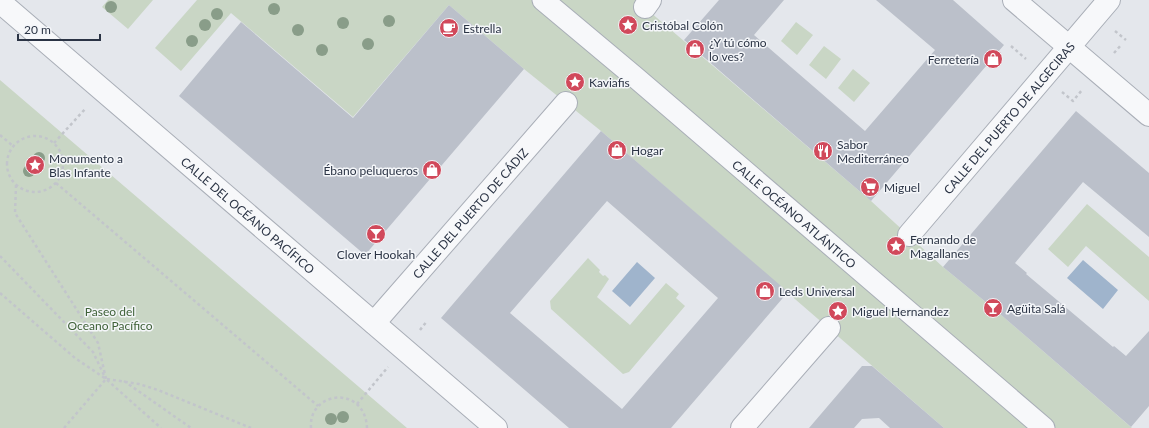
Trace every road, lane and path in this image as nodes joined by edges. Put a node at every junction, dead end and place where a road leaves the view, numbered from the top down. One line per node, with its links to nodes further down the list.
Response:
1 (543, 0): 30 (street, CALLE OCÉANO ATLÁNTICO)
2 (1014, 0): 5 (street)
3 (1109, 0): 5 (street, CALLE DEL PUERTO DE ALGECIRAS)
4 (0, 2): 6 (street, CALLE DEL OCÉANO PACÍFICO)
5 (1069, 47): 8 (street); 14 (street, CALLE DEL PUERTO DE ALGECIRAS)
6 (102, 90): 10 (path); 17 (street, CALLE DEL OCÉANO PACÍFICO)
7 (566, 103): 17 (street, CALLE DEL PUERTO DE CÁDIZ)
8 (1149, 115)
9 (0, 135): 11 (path)
10 (54, 143): 11 (path); 12 (path)
11 (13, 146): 13 (path)
12 (56, 183): 13 (path); 21 (path)
13 (16, 185): 19 (path)
14 (909, 235)
15 (0, 256): 19 (path)
16 (0, 293): 19 (path)
17 (374, 323): 28 (street, CALLE DEL OCÉANO PACÍFICO)
18 (829, 328): 29 (street)
19 (106, 379): 20 (path); 22 (path); 23 (path)
20 (124, 381): 24 (path); 25 (path)
21 (318, 406): 26 (path); 27 (path)
22 (64, 428)
23 (161, 428)
24 (191, 428)
25 (251, 428)
26 (311, 428)
27 (367, 428)
28 (496, 428)
29 (742, 428)
30 (1044, 428)

